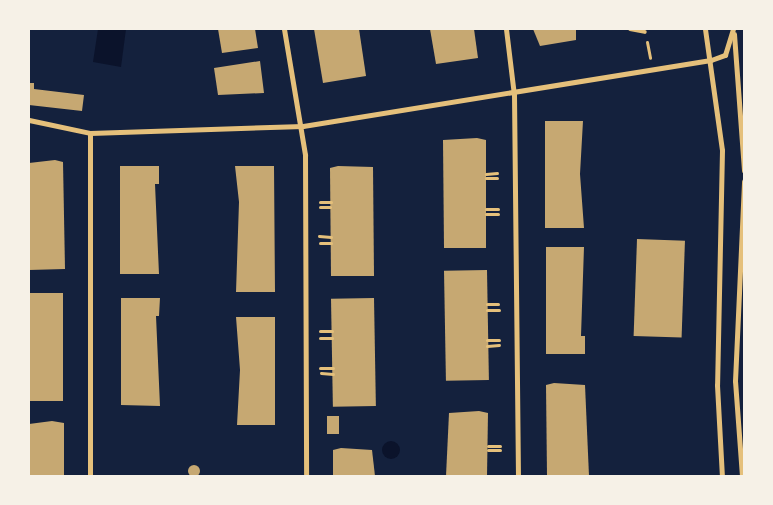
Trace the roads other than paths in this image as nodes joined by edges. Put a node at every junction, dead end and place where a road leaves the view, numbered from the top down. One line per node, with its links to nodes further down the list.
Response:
1 (284, 29): 10 (street)
2 (506, 29): 8 (street)
3 (630, 29): 6 (lane)
4 (705, 29): 7 (street)
5 (733, 29): 7 (street); 12 (street)
6 (645, 32)
7 (710, 60): 8 (street); 17 (street)
8 (514, 95): 10 (street); 16 (street)
9 (29, 120): 11 (street)
10 (303, 126): 11 (street); 15 (street)
11 (90, 133): 14 (street)
12 (744, 171)
13 (744, 181): 18 (street)
14 (90, 476)
15 (306, 476)
16 (518, 476)
17 (722, 476)
18 (742, 476)

